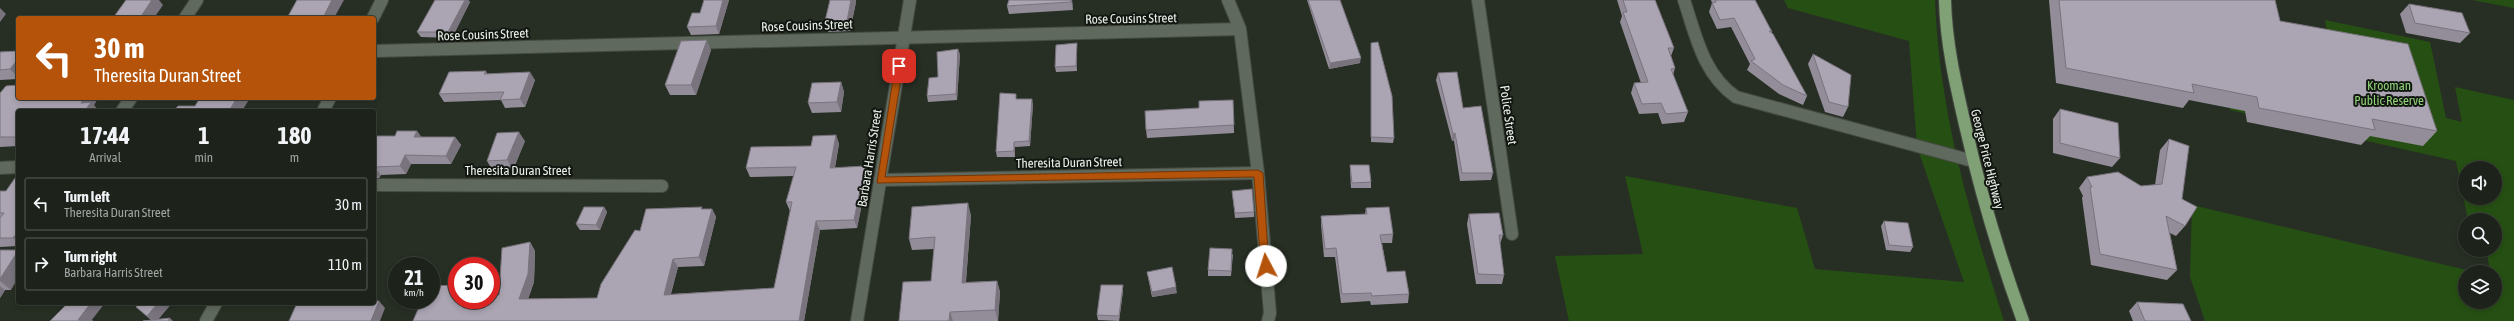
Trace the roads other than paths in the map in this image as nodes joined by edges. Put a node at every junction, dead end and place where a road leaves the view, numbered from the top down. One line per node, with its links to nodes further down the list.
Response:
1 (197, 0): 8 (street)
2 (382, 0): 9 (street)
3 (910, 0): 11 (street, Barbara Harris Street)
4 (1228, 0): 10 (street)
5 (1478, 0): 24 (street, Police Street)
6 (1684, 0): 17 (street)
7 (1945, 0): 17 (main road, George Price Highway)
8 (186, 16)
9 (374, 16)
10 (1240, 29): 11 (street, Rose Cousins Street); 20 (street)
11 (904, 37): 12 (street, Rose Cousins Street); 21 (street, Barbara Harris Street)
12 (376, 51)
13 (130, 100): 15 (street)
14 (329, 100): 16 (street)
15 (123, 109)
16 (324, 109)
17 (1973, 161): 29 (main road, George Price Highway)
18 (16, 166): 19 (street)
19 (0, 168)
20 (1258, 173): 21 (street, Theresita Duran Street); 28 (street)
21 (880, 180): 27 (street, Barbara Harris Street)
22 (376, 185): 23 (street, Theresita Duran Street)
23 (662, 186)
24 (1512, 234)
25 (215, 305): 26 (street)
26 (206, 321)
27 (857, 321)
28 (1268, 321)
29 (2023, 321)

